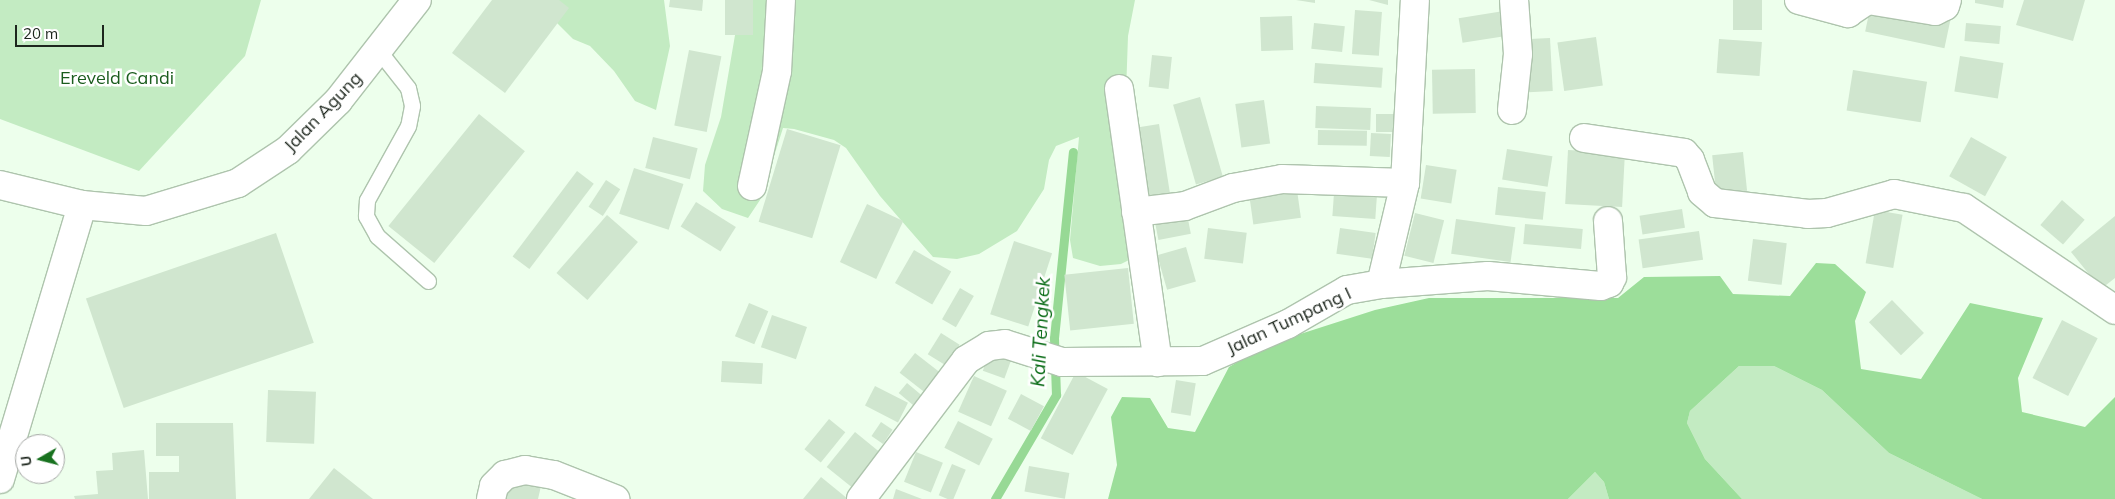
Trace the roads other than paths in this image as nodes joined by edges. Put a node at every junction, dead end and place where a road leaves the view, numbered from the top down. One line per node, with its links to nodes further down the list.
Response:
1 (417, 0): 8 (street, Jalan Agung)
2 (781, 0): 14 (street)
3 (1415, 0): 12 (street)
4 (1514, 0): 10 (street)
5 (1799, 0): 6 (street)
6 (1868, 0): 7 (street)
7 (1947, 0)
8 (379, 51): 15 (street, Jalan Agung); 18 (lane)
9 (1119, 89): 16 (street)
10 (1512, 110)
11 (1584, 138): 20 (street)
12 (1405, 183): 16 (street); 19 (street)
13 (0, 185): 15 (street, Jalan Agung)
14 (752, 186)
15 (82, 205): 22 (street)
16 (1136, 212): 21 (street)
17 (1608, 220): 19 (street, Jalan Tumpang I)
18 (428, 281)
19 (1381, 284): 21 (street, Jalan Tumpang I)
20 (2115, 310)
21 (1158, 362): 25 (street, Jalan Tumpang I)
22 (0, 479)
23 (491, 499): 24 (street)
24 (615, 499)
25 (861, 499)

